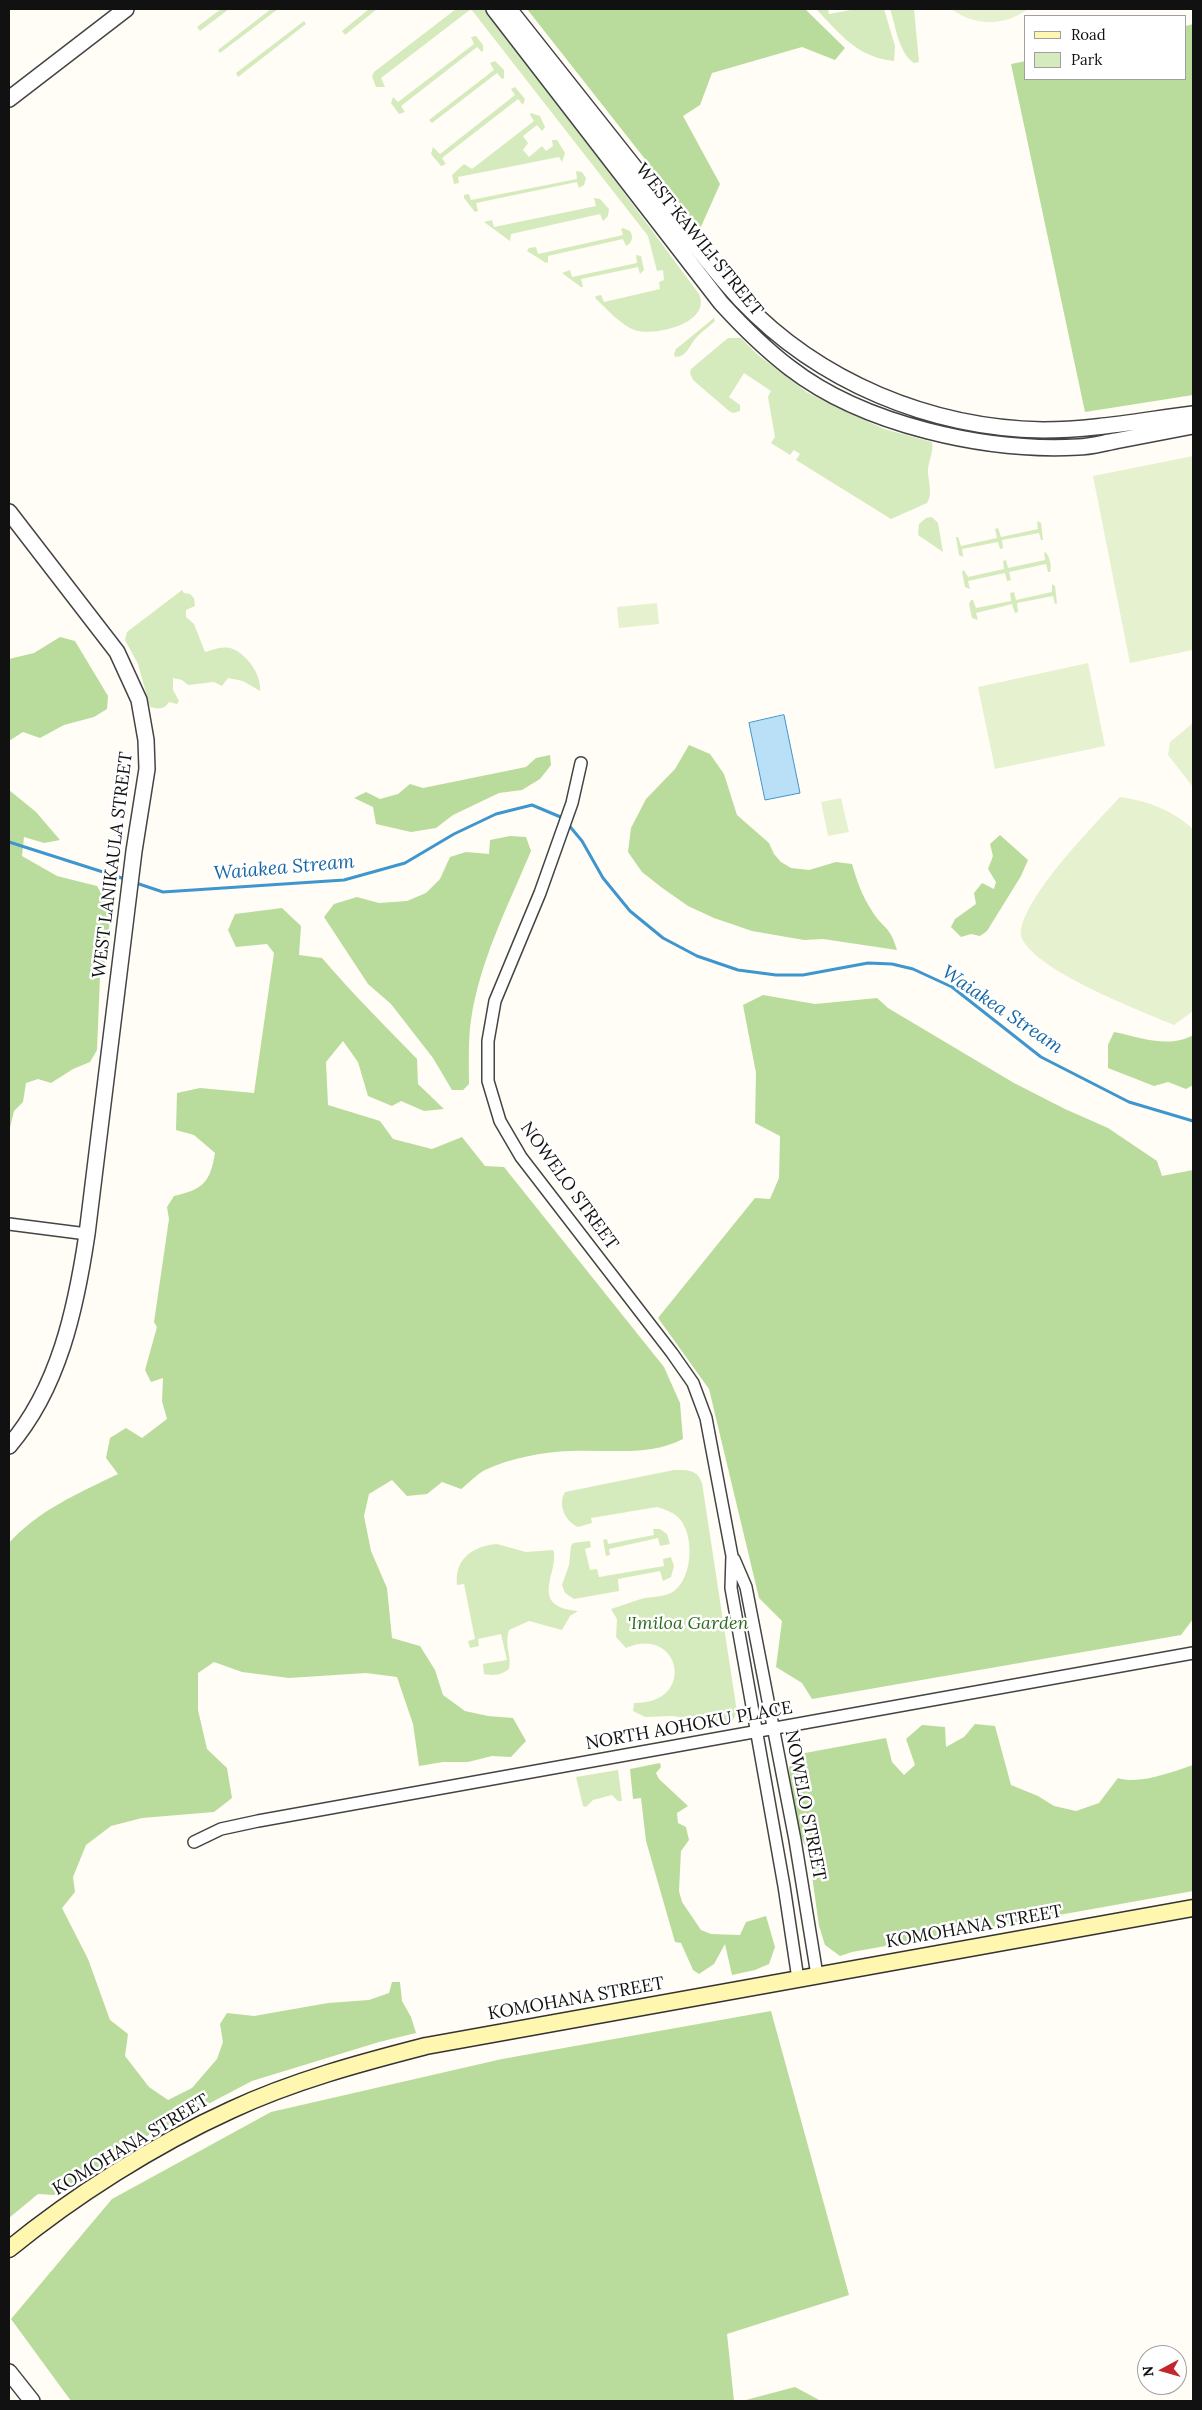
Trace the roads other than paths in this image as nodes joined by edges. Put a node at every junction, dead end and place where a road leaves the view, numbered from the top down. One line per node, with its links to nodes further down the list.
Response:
1 (126, 9): 4 (street)
2 (494, 9): 6 (street, WEST KAWILI STREET)
3 (509, 9): 5 (street, WEST KAWILI STREET)
4 (9, 99)
5 (1193, 414)
6 (1193, 426)
7 (9, 512): 10 (street, WEST LANIKAULA STREET)
8 (581, 763): 12 (street, NOWELO STREET)
9 (9, 1224): 10 (street)
10 (88, 1234): 11 (street, WEST LANIKAULA STREET)
11 (9, 1446)
12 (732, 1556): 14 (street, NOWELO STREET); 15 (street, NOWELO STREET)
13 (1193, 1653): 14 (street, NORTH AOHOKU PLACE)
14 (773, 1730): 15 (street, NORTH AOHOKU PLACE); 18 (street, NOWELO STREET)
15 (757, 1733): 16 (street, NORTH AOHOKU PLACE); 19 (street, NOWELO STREET)
16 (194, 1842)
17 (1193, 1908): 18 (main road, KOMOHANA STREET)
18 (817, 1976): 19 (main road, KOMOHANA STREET)
19 (798, 1979): 20 (main road, KOMOHANA STREET)
20 (9, 2249)
21 (9, 2372): 22 (street)
22 (32, 2401)

